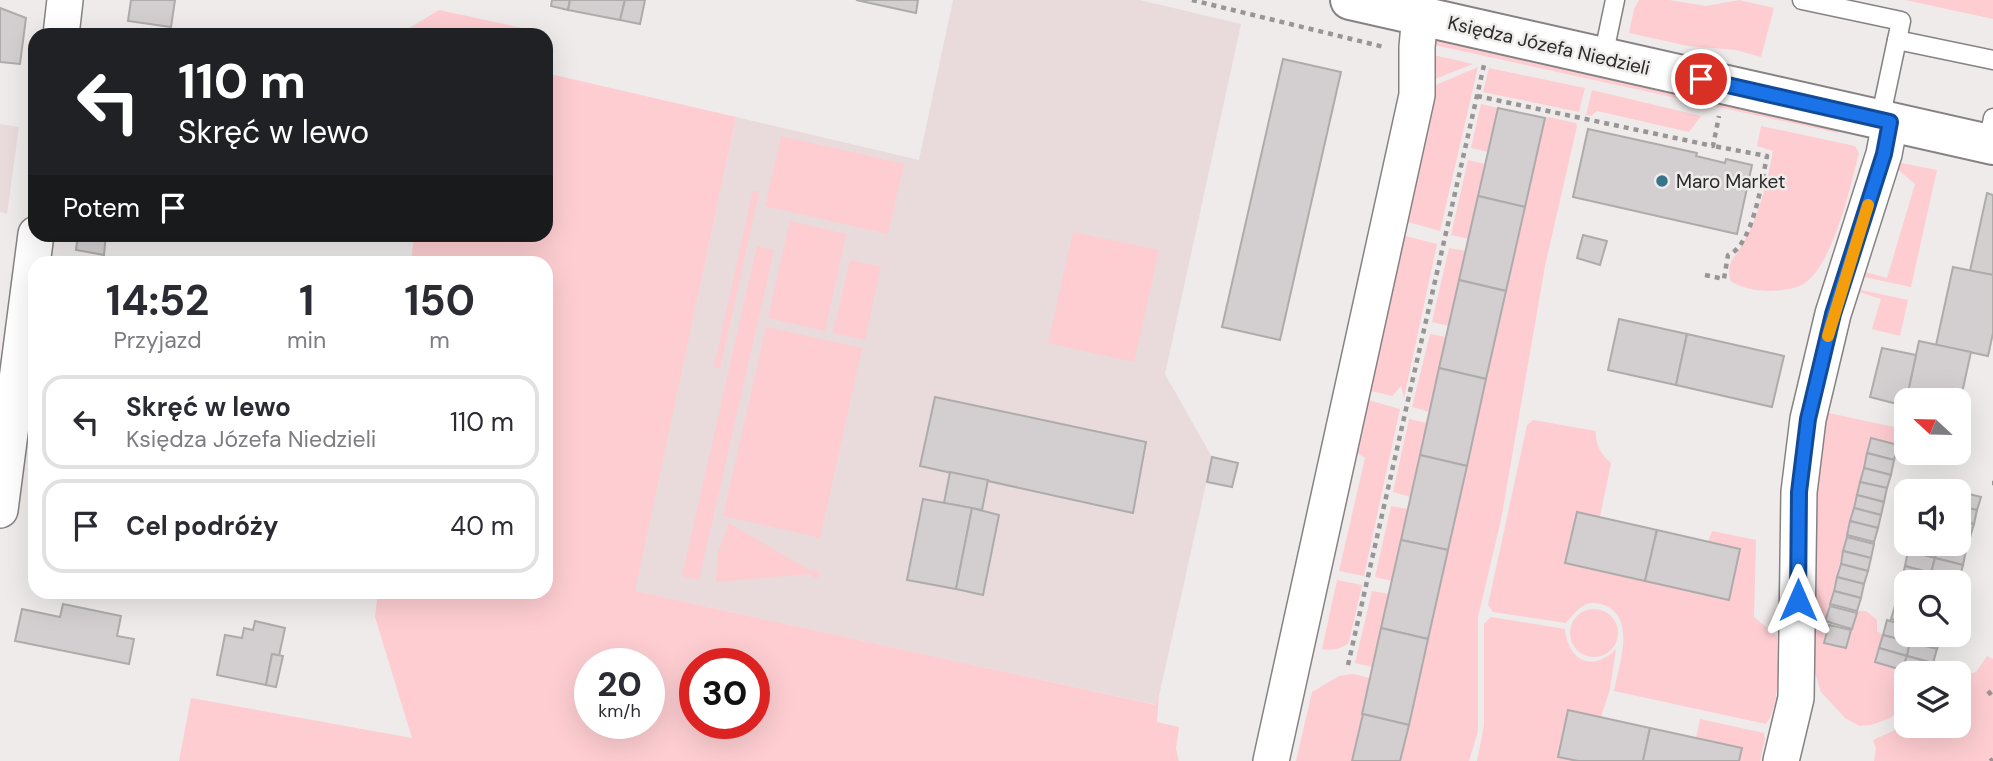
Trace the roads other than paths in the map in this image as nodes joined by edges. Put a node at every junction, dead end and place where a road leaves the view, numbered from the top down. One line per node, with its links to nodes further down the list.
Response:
1 (65, 0): 6 (street)
2 (1350, 0): 5 (street, Księdza Józefa Niedzieli)
3 (1615, 0): 8 (lane)
4 (1802, 0): 7 (lane)
5 (1420, 15): 8 (street, Księdza Józefa Niedzieli); 14 (street)
6 (62, 28)
7 (1897, 40): 9 (lane); 10 (lane)
8 (1603, 57): 10 (street, Księdza Józefa Niedzieli)
9 (1993, 60)
10 (1885, 121): 11 (street, Księdza Józefa Niedzieli); 15 (street)
11 (1991, 135)
12 (28, 276): 13 (street)
13 (0, 510)
14 (1271, 761)
15 (1781, 761)

